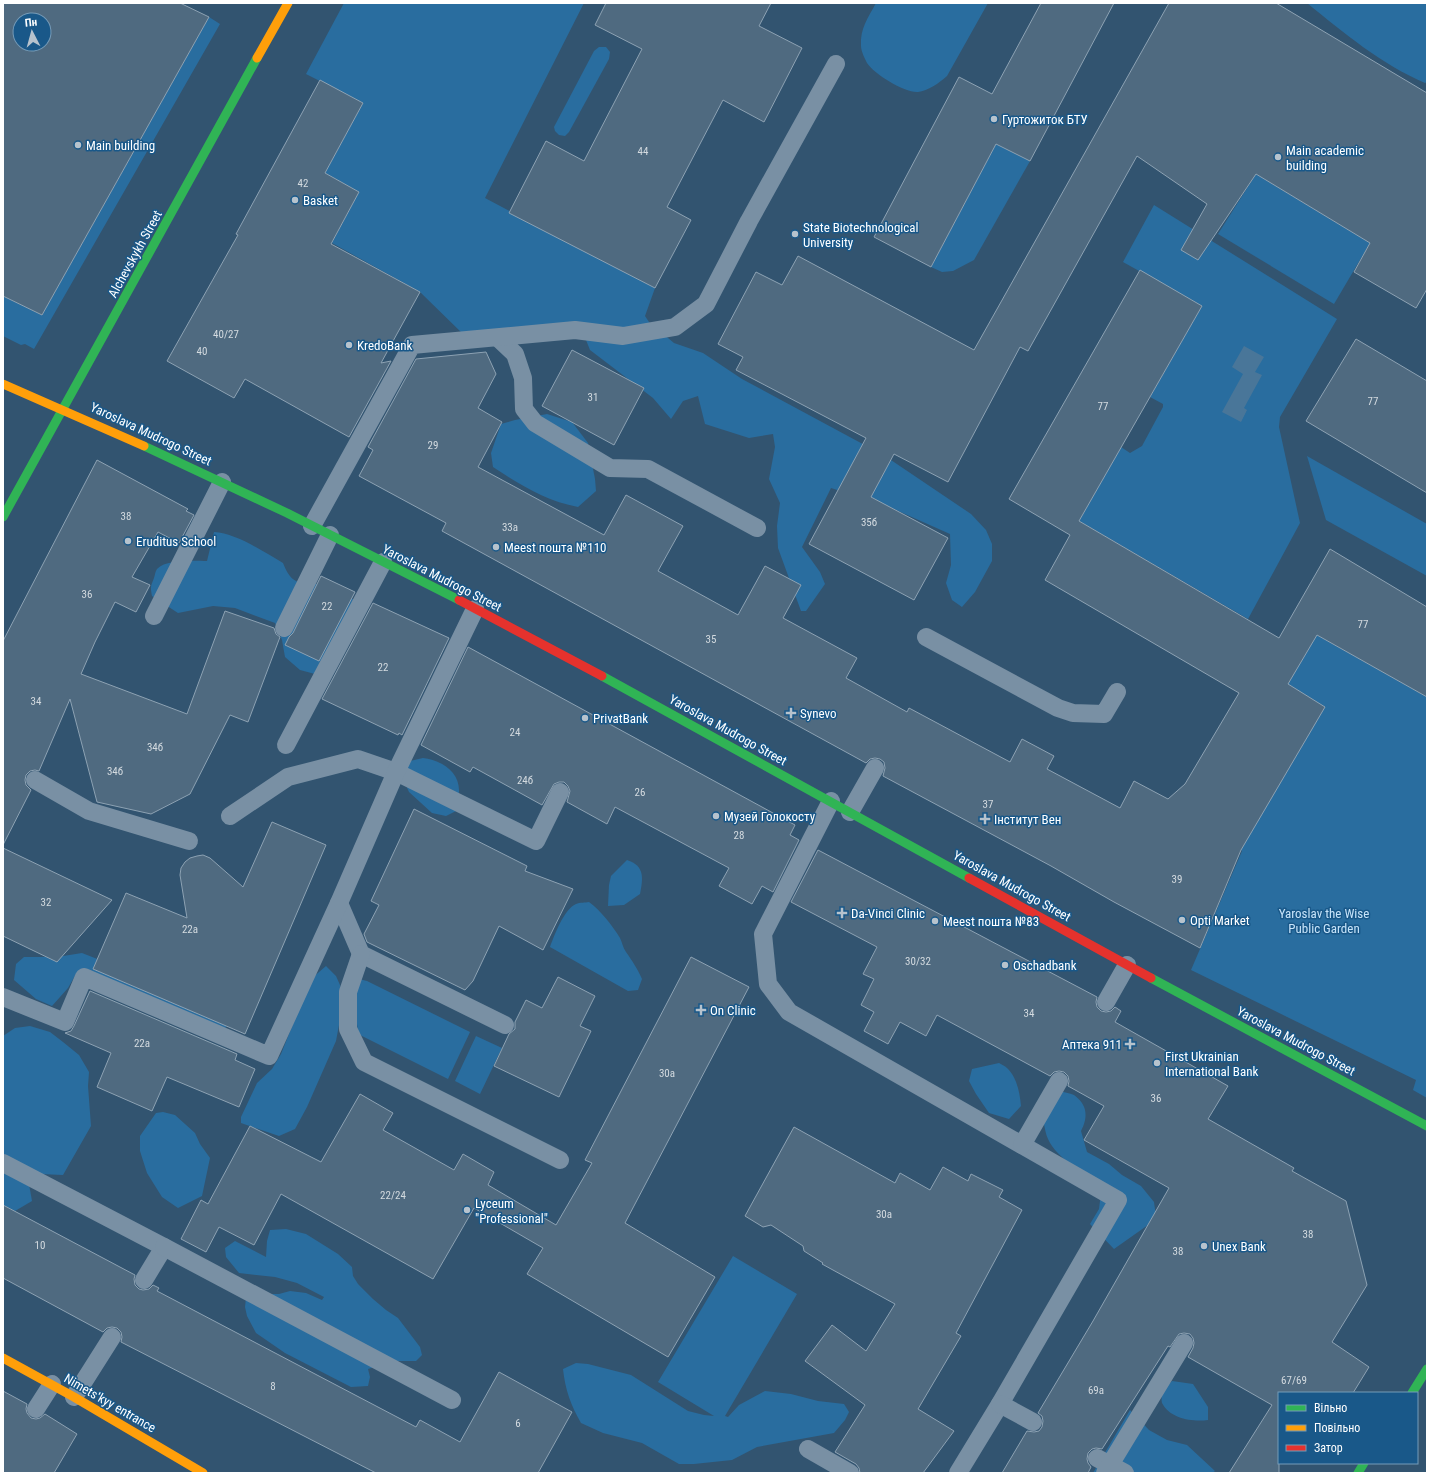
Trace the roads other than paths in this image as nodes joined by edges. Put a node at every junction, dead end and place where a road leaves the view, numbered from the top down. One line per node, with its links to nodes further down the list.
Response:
1 (288, 3): 5 (street, Alchevskykh Street)
2 (836, 64): 3 (lane)
3 (498, 338): 8 (lane); 9 (lane)
4 (3, 384): 5 (street, Yaroslava Mudrogo Street)
5 (64, 409): 6 (street, Yaroslava Mudrogo Street); 7 (street, Alchevskykh Street)
6 (222, 482): 8 (street, Yaroslava Mudrogo Street); 13 (lane)
7 (3, 517)
8 (312, 526): 10 (street, Yaroslava Mudrogo Street)
9 (757, 528)
10 (330, 535): 11 (street, Yaroslava Mudrogo Street); 14 (lane)
11 (383, 562): 12 (street, Yaroslava Mudrogo Street); 17 (lane)
12 (475, 609): 19 (lane); 22 (street, Yaroslava Mudrogo Street)
13 (154, 616)
14 (284, 628)
15 (926, 637): 16 (lane)
16 (1117, 692)
17 (286, 745)
18 (875, 768): 23 (lane)
19 (396, 772): 21 (lane); 24 (lane); 26 (lane)
20 (35, 780): 25 (lane)
21 (560, 792)
22 (831, 802): 23 (street, Yaroslava Mudrogo Street); 37 (lane)
23 (850, 812): 28 (street, Yaroslava Mudrogo Street)
24 (230, 816)
25 (189, 840)
26 (339, 903): 27 (lane); 29 (lane)
27 (361, 954): 31 (lane); 38 (lane)
28 (1127, 965): 30 (lane); 33 (street, Yaroslava Mudrogo Street)
29 (3, 997)
30 (1106, 1002)
31 (505, 1025)
32 (1060, 1081): 37 (lane)
33 (1417, 1121): 34 (street); 35 (street, Yaroslava Mudrogo Street); 36 (street)
34 (1427, 1122)
35 (1427, 1126)
36 (1427, 1137)
37 (1022, 1145): 50 (lane)
38 (560, 1160)
39 (3, 1164): 40 (lane)
40 (164, 1247): 41 (lane); 49 (lane)
41 (144, 1280)
42 (112, 1337): 48 (lane)
43 (1184, 1343): 55 (lane)
44 (3, 1358): 46 (street, Nimetsʹkyy entrance)
45 (1427, 1369): 47 (street)
46 (52, 1384): 48 (street, Nimetsʹkyy entrance); 51 (lane)
47 (1413, 1392)
48 (74, 1397): 56 (street, Nimetsʹkyy entrance)
49 (452, 1400)
50 (1000, 1404): 52 (lane); 58 (lane)
51 (36, 1408)
52 (1033, 1422)
53 (808, 1449): 57 (lane)
54 (1363, 1464): 60 (street)
55 (1104, 1465): 59 (lane)
56 (203, 1473)
57 (850, 1473)
58 (958, 1473)
59 (1125, 1473)
60 (1358, 1473)

